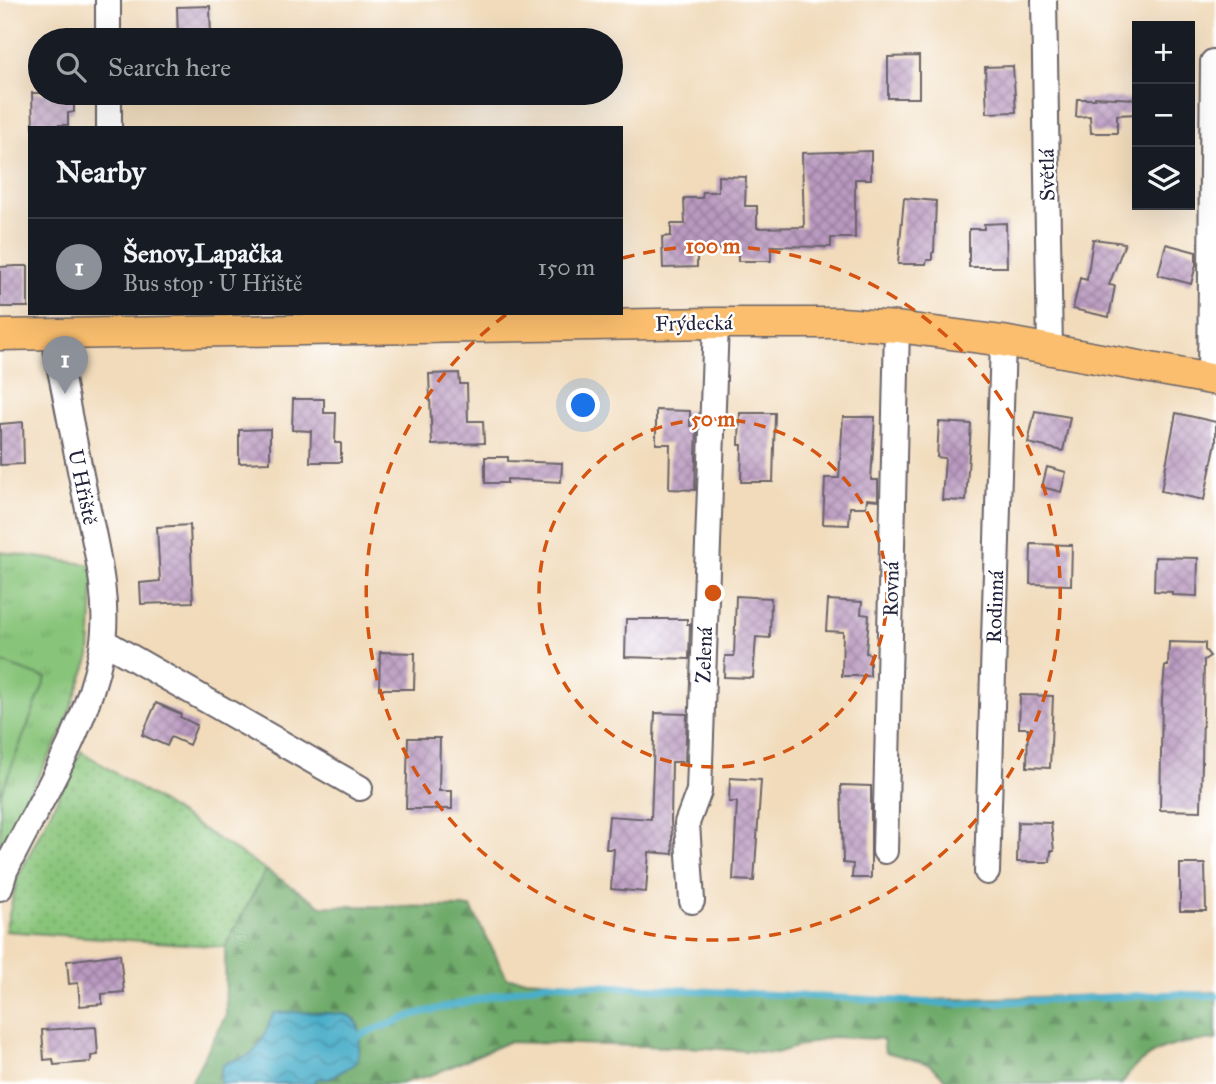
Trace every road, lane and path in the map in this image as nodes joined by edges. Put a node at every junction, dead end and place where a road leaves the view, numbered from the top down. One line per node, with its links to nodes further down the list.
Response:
1 (108, 0): 3 (street)
2 (1044, 0): 13 (street, Světlá)
3 (108, 28)
4 (1216, 62): 14 (street)
5 (109, 105): 6 (street)
6 (109, 126)
7 (110, 323): 8 (main road, Frýdecká); 11 (main road, Frýdecká)
8 (716, 323): 9 (main road, Frýdecká); 20 (street, Zelená)
9 (897, 327): 12 (main road, Frýdecká); 17 (street, Rovná)
10 (0, 334): 11 (main road, Frýdecká)
11 (53, 334): 15 (street, U Hřiště)
12 (1003, 341): 13 (main road, Frýdecká); 18 (street, Rodinná)
13 (1050, 350): 14 (main road, Frýdecká)
14 (1213, 380)
15 (103, 641): 16 (street); 19 (street, U Hřiště)
16 (360, 788)
17 (885, 851)
18 (987, 872)
19 (0, 888)
20 (692, 901)

